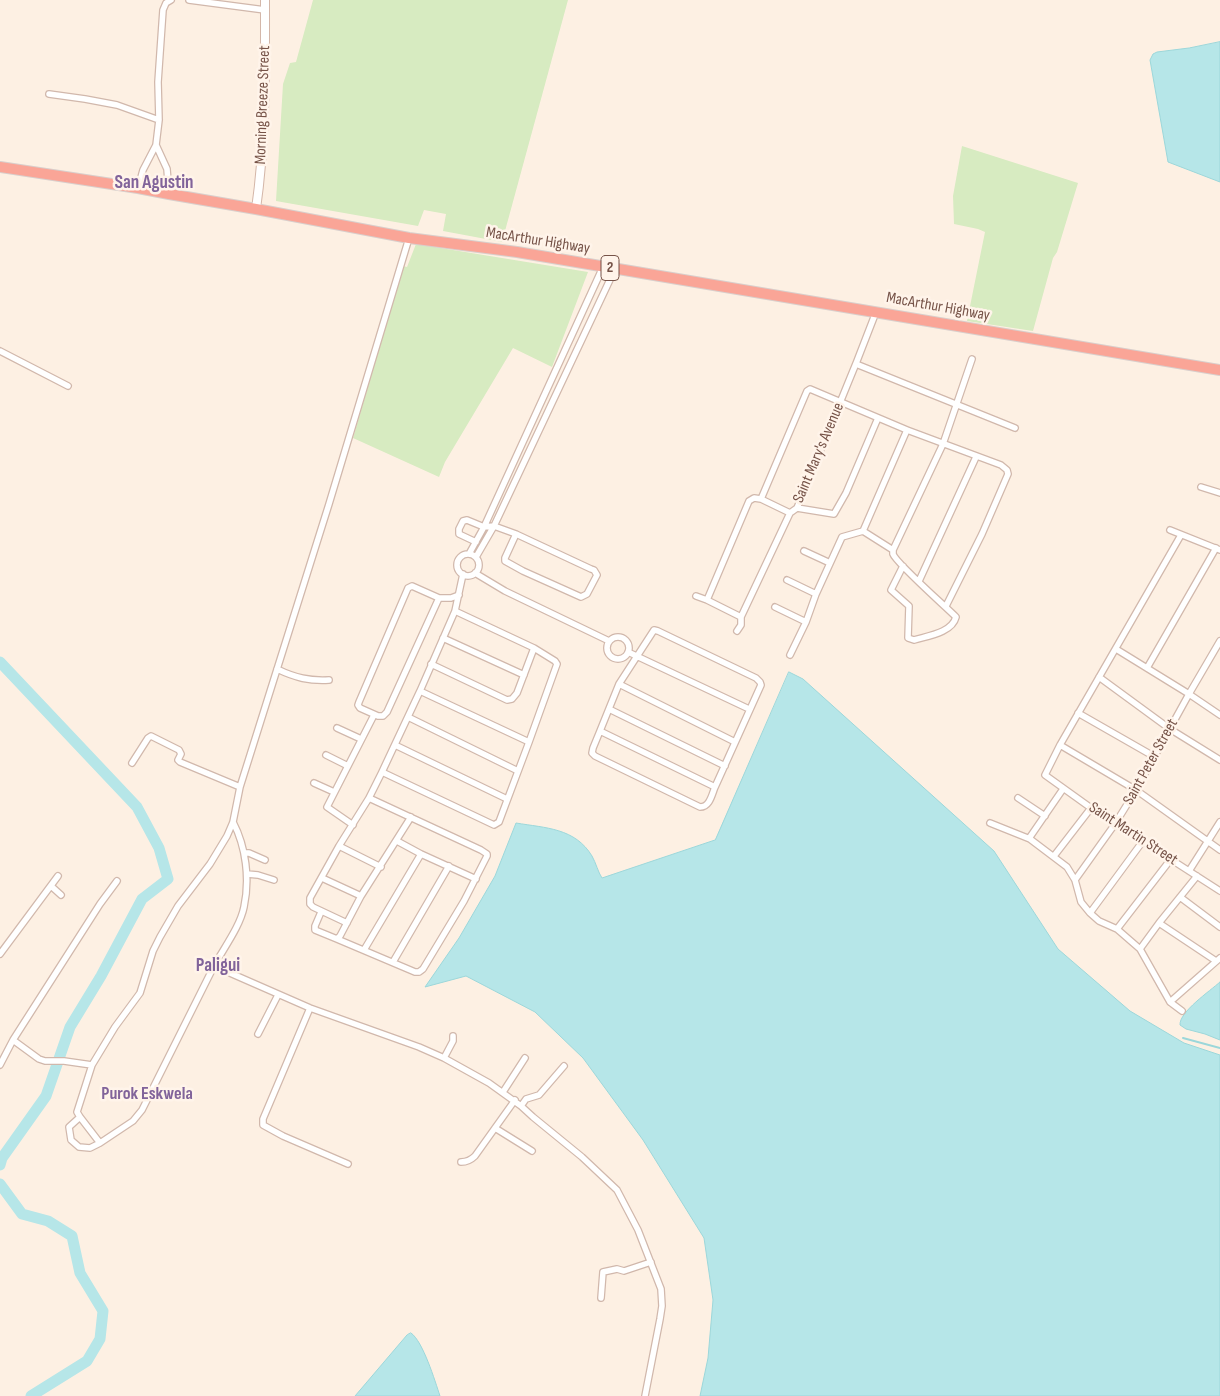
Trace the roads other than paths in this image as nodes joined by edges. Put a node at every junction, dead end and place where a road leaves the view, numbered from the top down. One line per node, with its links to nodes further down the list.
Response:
1 (171, 0): 6 (street)
2 (189, 0): 4 (street)
3 (264, 0): 4 (main road, Morning Breeze Street)
4 (265, 10): 11 (main road, Morning Breeze Street)
5 (48, 94): 6 (street)
6 (159, 120): 7 (street)
7 (156, 145): 9 (street); 10 (street)
8 (0, 166): 9 (highway, MacArthur Highway / 2)
9 (138, 188): 10 (highway, MacArthur Highway / 2)
10 (169, 194): 11 (highway, MacArthur Highway / 2)
11 (256, 209): 12 (highway, MacArthur Highway / 2)
12 (409, 238): 13 (highway, MacArthur Highway / 2); 78 (street)
13 (603, 267): 14 (highway, MacArthur Highway / 2); 15 (street)
14 (616, 269): 16 (street); 17 (highway, MacArthur Highway / 2)
15 (595, 285): 16 (street); 18 (street)
16 (606, 289): 19 (street)
17 (876, 312): 22 (street, Saint Mary's Avenue); 23 (highway, MacArthur Highway / 2)
18 (579, 319): 19 (street); 25 (street)
19 (590, 323): 28 (street)
20 (0, 350): 24 (street)
21 (972, 359): 27 (street)
22 (856, 364): 26 (street, Saint Mary's Avenue); 27 (street)
23 (1220, 370)
24 (68, 386)
25 (542, 401): 28 (street); 40 (street)
26 (840, 402): 29 (street); 36 (street); 37 (street, Saint Mary's Avenue)
27 (955, 405): 30 (street); 32 (street)
28 (551, 406): 39 (street)
29 (878, 418): 31 (street); 37 (street)
30 (1015, 428)
31 (907, 430): 32 (street); 42 (street)
32 (943, 444): 33 (street); 47 (street)
33 (976, 457): 56 (street); 62 (street)
34 (1201, 487): 35 (street)
35 (1220, 493)
36 (761, 499): 38 (street); 61 (street)
37 (797, 508): 38 (street, Saint Mary's Avenue)
38 (790, 513): 65 (street, Saint Mary's Avenue)
39 (494, 526): 40 (street); 43 (street); 50 (street)
40 (484, 527): 45 (street); 45 (street)
41 (1170, 530): 44 (street)
42 (863, 531): 47 (street); 51 (street)
43 (516, 534): 43 (street)
44 (1181, 535): 46 (street); 72 (street)
45 (476, 542): 49 (street)
46 (1218, 549): 77 (street)
47 (894, 550): 52 (street)
48 (804, 551): 51 (street)
49 (470, 554): 50 (street); 54 (street)
50 (476, 557): 53 (street)
51 (830, 564): 57 (street)
52 (903, 566): 56 (street); 62 (street)
53 (476, 573): 54 (street); 70 (street)
54 (463, 574): 58 (street)
55 (787, 580): 57 (street)
56 (919, 581): 62 (street)
57 (816, 594): 66 (street)
58 (458, 595): 60 (street); 64 (street)
59 (696, 596): 61 (street)
60 (439, 598): 88 (street); 88 (street)
61 (707, 600): 65 (street)
62 (946, 606)
63 (775, 607): 66 (street)
64 (454, 611): 68 (street); 71 (street)
65 (741, 617): 67 (street, Saint Mary's Avenue)
66 (806, 622): 74 (street)
67 (737, 631)
68 (443, 638): 76 (street); 79 (street)
69 (1220, 640): 84 (street, Saint Peter Street)
70 (609, 641): 73 (street); 73 (street)
71 (534, 648): 79 (street); 95 (street)
72 (1116, 649): 77 (street); 80 (street)
73 (628, 652): 75 (street)
74 (790, 655)
75 (637, 657): 82 (street); 86 (street); 86 (street)
76 (432, 664): 79 (street); 83 (street)
77 (1147, 668): 84 (street)
78 (277, 669): 81 (street); 108 (street)
79 (524, 674)
80 (1099, 677): 87 (street); 92 (street)
81 (329, 680)
82 (619, 684): 85 (street); 96 (street)
83 (420, 691): 90 (street); 95 (street)
84 (1189, 694): 89 (street); 92 (street, Saint Peter Street)
85 (609, 709): 93 (street); 104 (street)
86 (749, 709): 96 (street)
87 (1078, 713): 98 (street); 100 (street)
88 (374, 715): 94 (street)
89 (1220, 715)
90 (408, 717): 97 (street); 105 (street)
91 (337, 728): 94 (street)
92 (1170, 729): 100 (street, Saint Peter Street); 101 (street)
93 (600, 731): 109 (street); 109 (street)
94 (362, 740): 103 (street)
95 (529, 742): 105 (street)
96 (735, 742): 104 (street)
97 (395, 745): 106 (street); 115 (street)
98 (1060, 745): 110 (street, Saint Martin Street); 111 (street)
99 (326, 755): 103 (street)
100 (1155, 757): 111 (street, Saint Peter Street)
101 (1220, 760)
102 (132, 763): 108 (street)
103 (348, 766): 112 (street)
104 (725, 766): 109 (street)
105 (518, 770): 115 (street)
106 (382, 772): 113 (street); 115 (street)
107 (314, 783): 112 (street)
108 (240, 787): 119 (street)
109 (715, 787)
110 (1063, 789): 116 (street, Saint Martin Street); 117 (street)
111 (1136, 790): 122 (street, Saint Peter Street); 127 (street)
112 (334, 792): 123 (street)
113 (369, 798): 118 (street); 123 (street)
114 (1018, 798): 117 (street)
115 (507, 799)
116 (1091, 808): 122 (street, Saint Martin Street); 132 (street)
117 (1044, 816): 124 (street)
118 (411, 817): 125 (street); 142 (street)
119 (233, 822): 130 (street); 174 (street)
120 (1220, 822): 127 (street)
121 (990, 823): 124 (street)
122 (1116, 824): 126 (street, Saint Martin Street); 144 (street, Saint Peter Street)
123 (353, 825): 128 (street)
124 (1030, 839): 132 (street)
125 (397, 841): 131 (street); 136 (street)
126 (1143, 841): 133 (street, Saint Martin Street); 152 (street)
127 (1207, 842): 129 (street); 137 (street)
128 (339, 846): 136 (street); 141 (street)
129 (1220, 850)
130 (244, 853): 134 (street); 138 (street)
131 (421, 854): 135 (street); 159 (street)
132 (1054, 856): 144 (street)
133 (1170, 859): 137 (street, Saint Martin Street); 156 (street)
134 (265, 860)
135 (448, 866): 142 (street); 162 (street)
136 (381, 867): 149 (street)
137 (1189, 871): 140 (street, Saint Martin Street)
138 (247, 874): 143 (street); 163 (street)
139 (58, 876): 146 (street)
140 (1197, 876): 147 (street, Saint Martin Street); 150 (street)
141 (322, 878): 149 (street); 151 (street)
142 (476, 879): 162 (street)
143 (274, 880)
144 (1075, 880): 152 (street)
145 (117, 881): 170 (street)
146 (51, 886): 148 (street); 160 (street)
147 (1220, 891)
148 (61, 895)
149 (361, 896): 153 (street)
150 (1180, 897): 154 (street); 155 (street)
151 (321, 912): 153 (street); 157 (street)
152 (1090, 913): 156 (street)
153 (347, 923): 157 (street)
154 (1159, 923): 158 (street); 161 (street)
155 (1220, 927)
156 (1117, 929): 158 (street)
157 (337, 939): 159 (street)
158 (1140, 949): 165 (street)
159 (364, 950): 162 (street)
160 (0, 954)
161 (1218, 959): 165 (street)
162 (392, 962)
163 (214, 966): 164 (street); 181 (street)
164 (278, 995): 166 (street); 168 (street)
165 (1170, 1002): 167 (street)
166 (310, 1008): 171 (street); 184 (street)
167 (1182, 1011)
168 (258, 1034)
169 (453, 1036): 171 (street)
170 (12, 1040): 173 (street); 174 (street)
171 (444, 1058): 176 (street)
172 (525, 1058): 176 (street)
173 (0, 1065)
174 (92, 1065): 179 (street)
175 (564, 1066): 178 (street)
176 (503, 1092): 177 (street)
177 (515, 1100): 178 (street); 180 (street)
178 (522, 1106): 185 (street)
179 (80, 1118): 181 (street); 181 (street)
180 (495, 1128): 182 (street); 183 (street)
181 (100, 1143)
182 (532, 1152)
183 (461, 1162)
184 (348, 1164)
185 (651, 1262): 186 (street); 187 (street)
186 (601, 1298)
187 (645, 1396)

